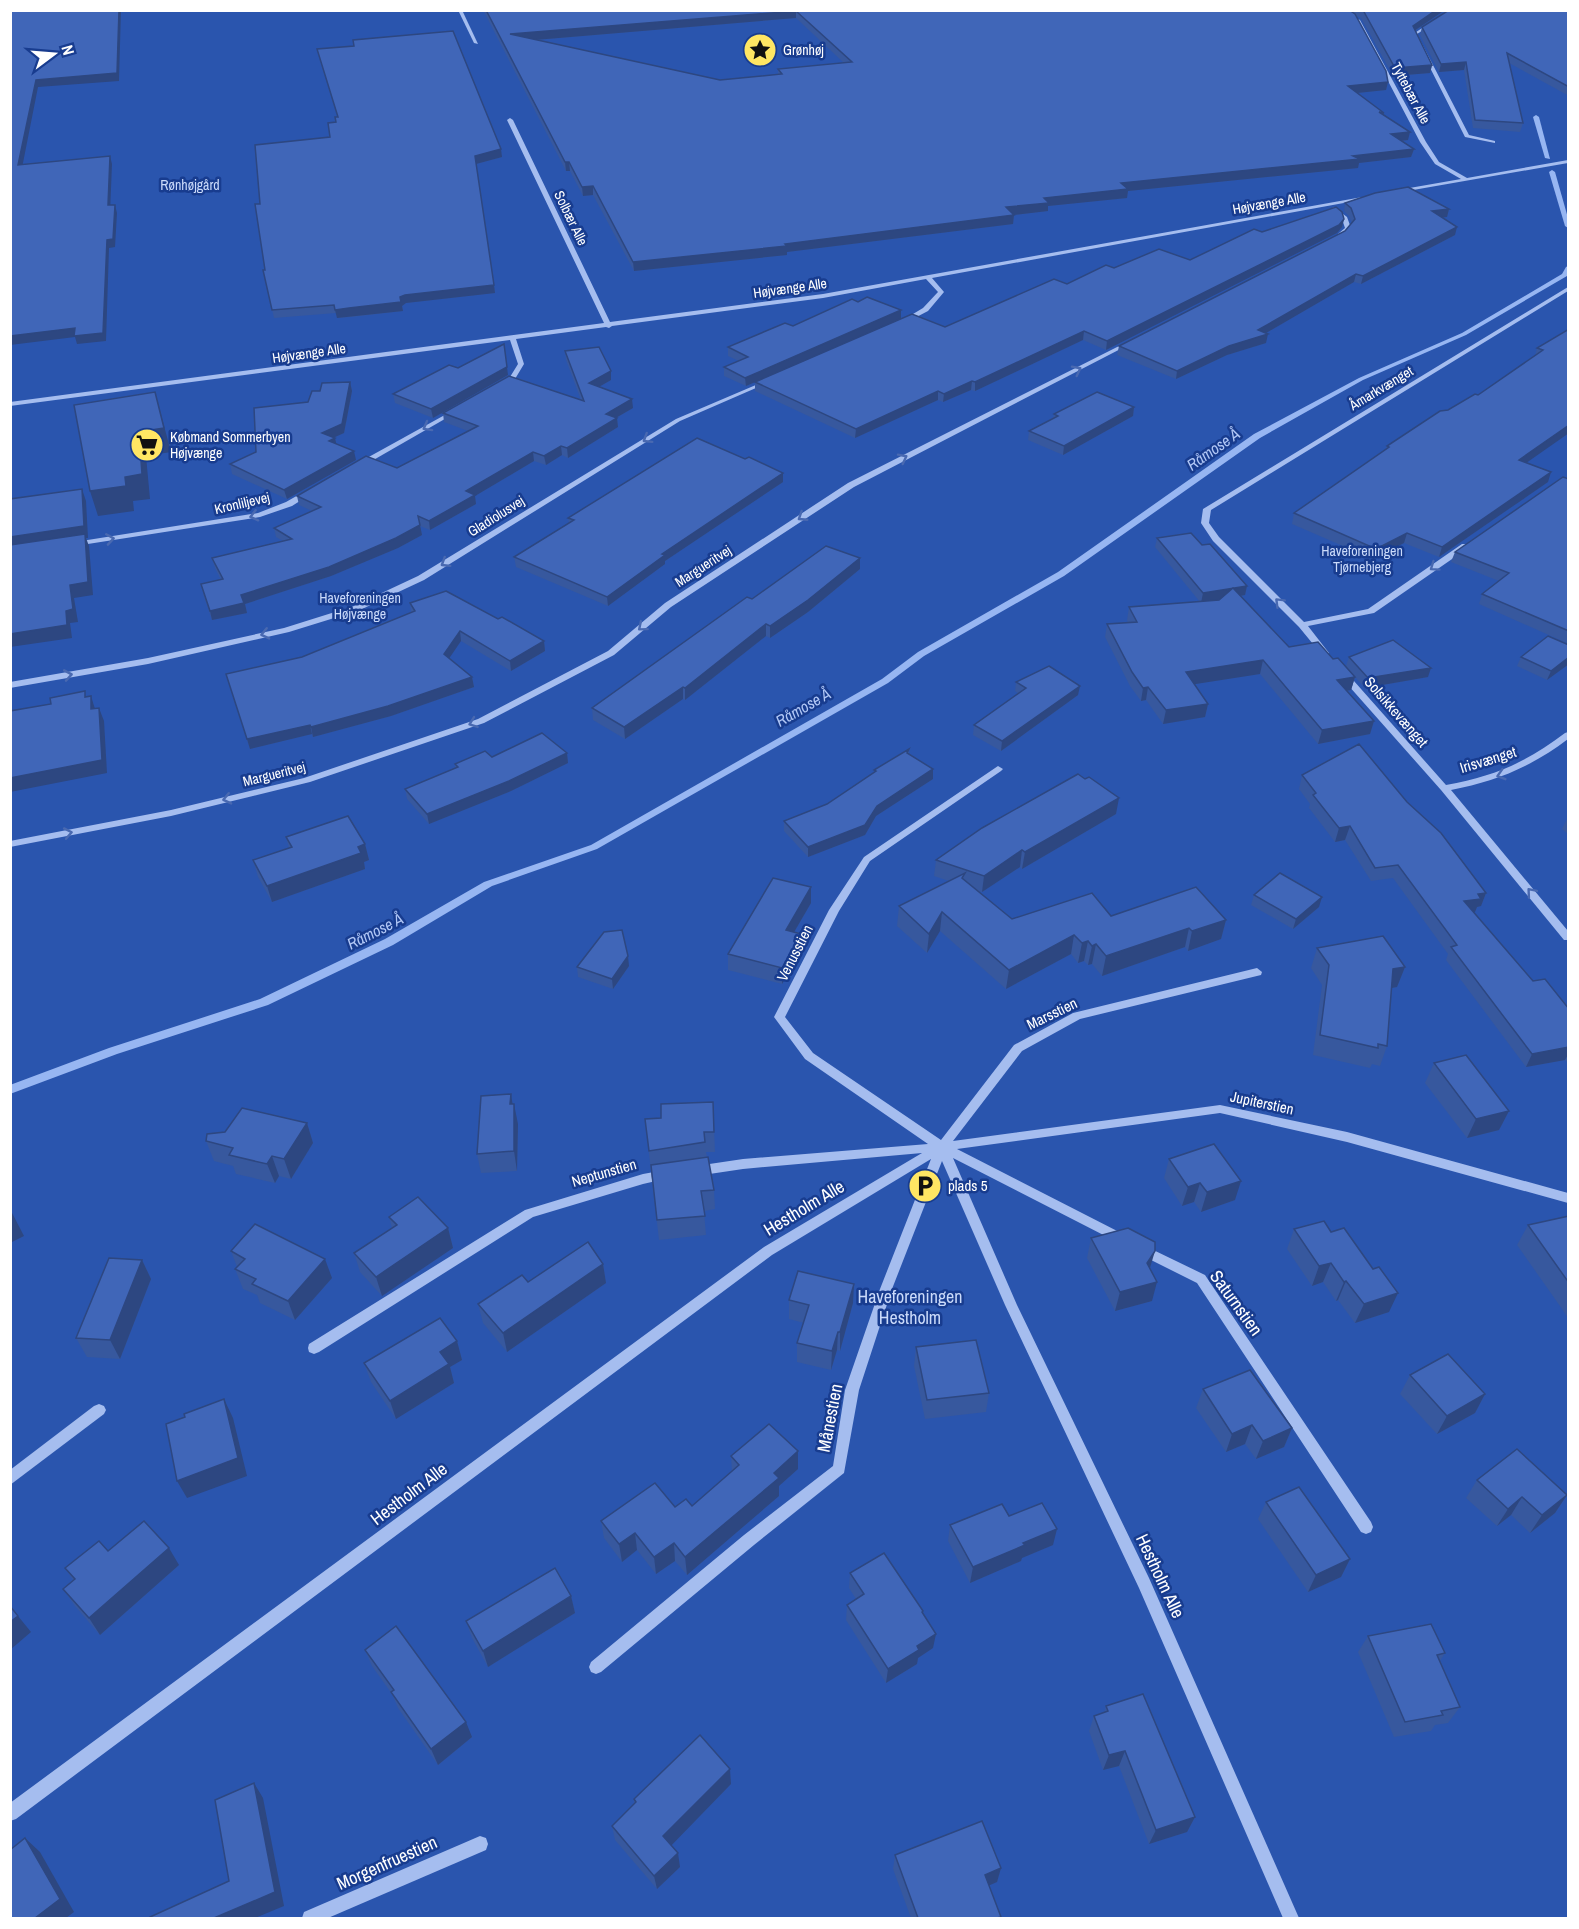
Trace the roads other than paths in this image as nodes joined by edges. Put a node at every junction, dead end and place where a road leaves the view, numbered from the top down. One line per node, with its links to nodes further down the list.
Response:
1 (460, 10): 4 (street)
2 (1454, 10): 6 (street)
3 (1349, 15): 8 (street, Tyttebær Alle)
4 (476, 43)
5 (510, 120): 16 (street, Solbær Alle)
6 (1493, 142)
7 (1569, 162): 8 (street)
8 (1466, 180): 9 (street)
9 (1386, 194)
10 (1375, 196): 11 (street, Højvænge Alle)
11 (1330, 205): 12 (street); 13 (street, Højvænge Alle)
12 (1329, 241)
13 (927, 277): 15 (street); 16 (street, Højvænge Alle)
14 (1569, 289): 27 (street, Åmarkvænget, one-way to 14)
15 (901, 323)
16 (609, 326): 17 (street, Højvænge Alle)
17 (513, 338): 20 (street); 21 (street, Højvænge Alle)
18 (1138, 339): 34 (street, Margueritvej, one-way to 18)
19 (773, 379): 30 (street, Gladiolusvej)
20 (493, 390)
21 (10, 404)
22 (462, 407): 23 (street, one-way to 23)
23 (350, 470)
24 (320, 487): 26 (street, Kronliljevej)
25 (1474, 540): 27 (street, one-way to 27)
26 (69, 545)
27 (1302, 624): 28 (street)
28 (1332, 661)
29 (1339, 669): 33 (street, Solsikkevænget)
30 (10, 685)
31 (1569, 735): 33 (street, Irisvænget, one-way to 33)
32 (998, 769): 37 (street, Venusstien)
33 (1444, 788): 35 (street, Solsikkevænget, one-way to 33)
34 (10, 844)
35 (1569, 937)
36 (1257, 972): 37 (street, Marsstien)
37 (942, 1147): 38 (street, Jupiterstien); 39 (street, Neptunstien); 42 (street, Saturnstien); 43 (street, Månestien); 44 (street, Hestholm Alle); 47 (street, Hestholm Alle)
38 (1569, 1198)
39 (314, 1348)
40 (99, 1410): 41 (street)
41 (10, 1479)
42 (1366, 1527)
43 (596, 1667)
44 (10, 1813)
45 (480, 1844): 46 (street, Morgenfruestien)
46 (310, 1918)
47 (1291, 1918)

